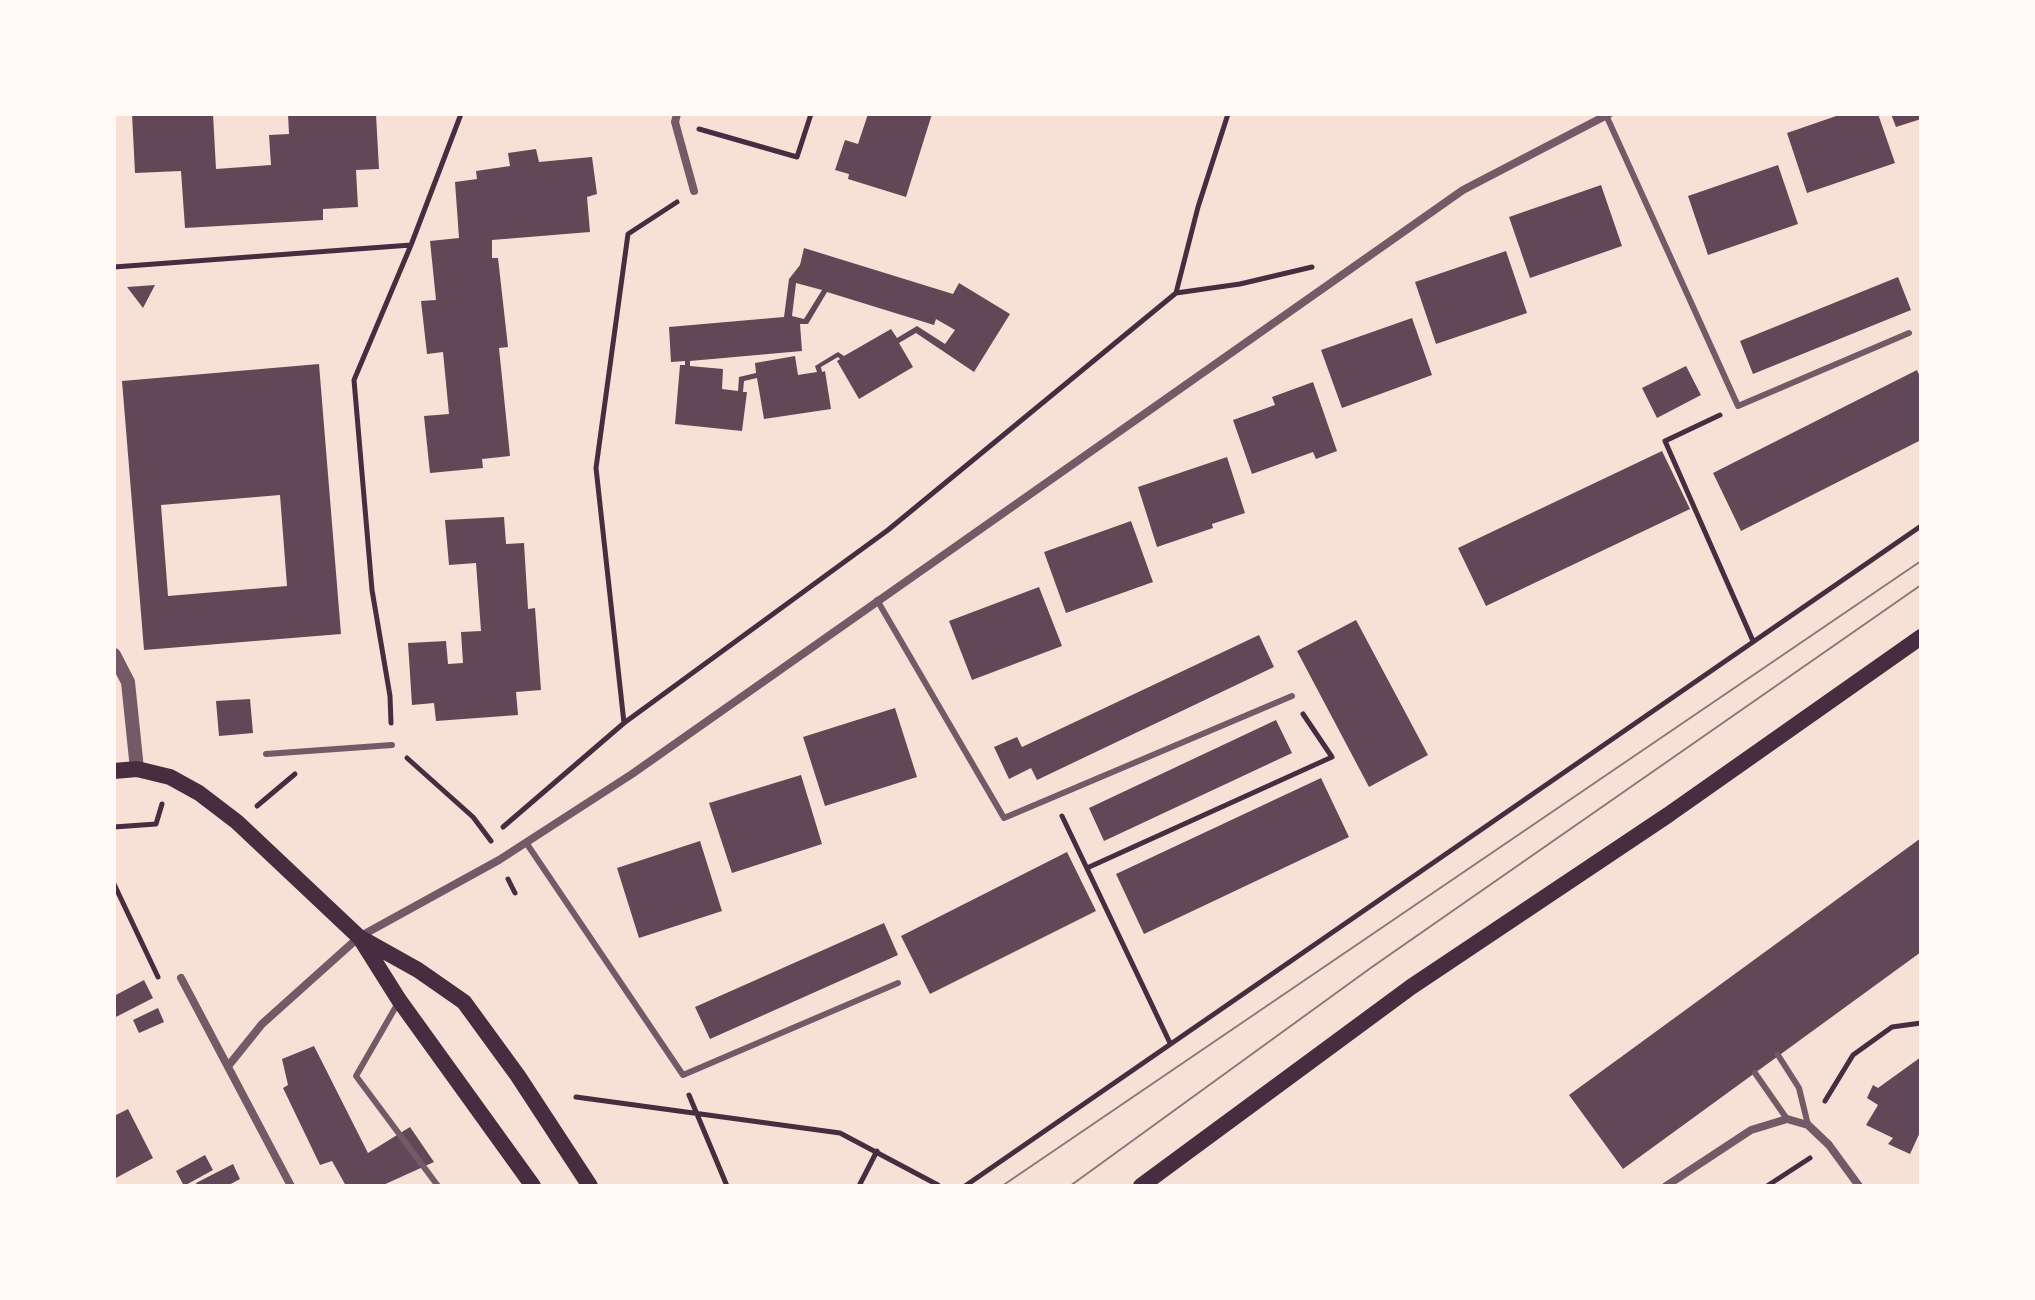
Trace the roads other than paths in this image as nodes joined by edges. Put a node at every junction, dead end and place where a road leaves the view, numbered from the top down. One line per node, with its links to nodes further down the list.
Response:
1 (1608, 115): 4 (lane); 5 (street)
2 (676, 118): 3 (street)
3 (694, 191)
4 (1909, 333)
5 (877, 600): 8 (lane); 13 (street)
6 (1921, 637): 27 (main road)
7 (114, 655): 11 (street)
8 (1292, 696)
9 (392, 745): 10 (lane)
10 (266, 754)
11 (137, 769): 12 (main road); 14 (main road)
12 (114, 771)
13 (527, 844): 14 (street); 16 (lane)
14 (359, 937): 17 (main road); 19 (street); 23 (main road)
15 (181, 978): 19 (street)
16 (898, 983)
17 (399, 1000): 25 (lane); 26 (main road)
18 (1778, 1055): 22 (lane)
19 (229, 1065): 24 (street)
20 (1755, 1073): 21 (lane)
21 (1787, 1119): 22 (street); 28 (street)
22 (1808, 1125): 29 (street)
23 (581, 1181)
24 (291, 1186)
25 (438, 1186)
26 (533, 1186)
27 (1141, 1186)
28 (1666, 1186)
29 (1859, 1186)

